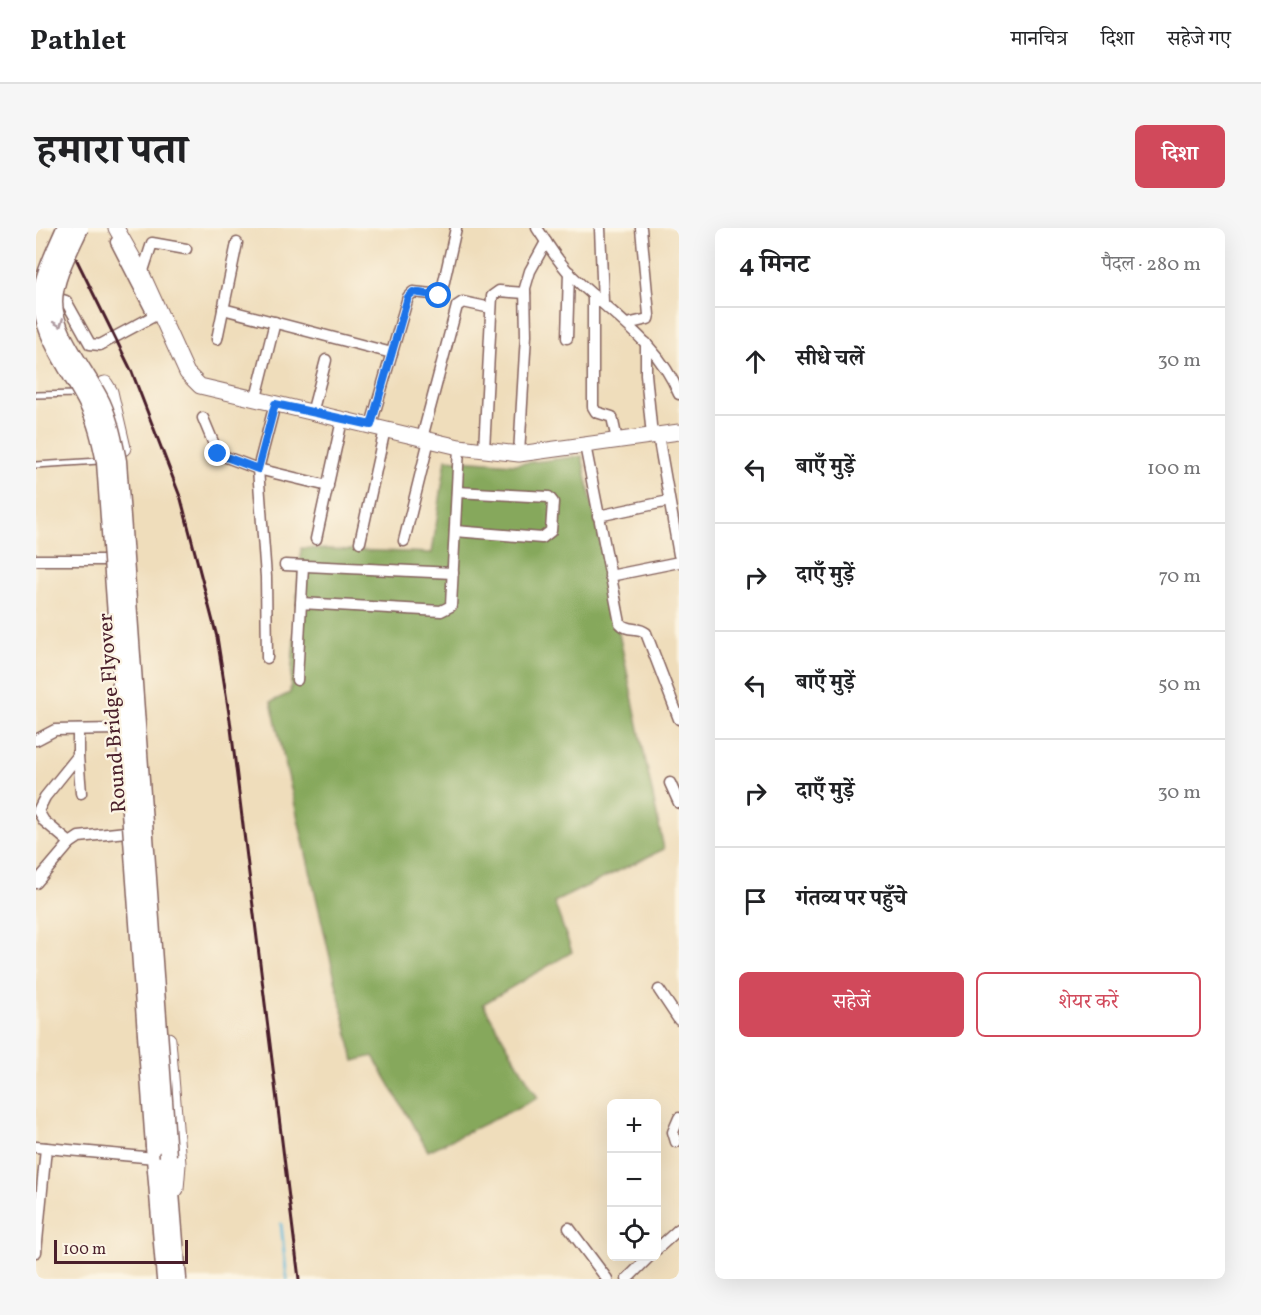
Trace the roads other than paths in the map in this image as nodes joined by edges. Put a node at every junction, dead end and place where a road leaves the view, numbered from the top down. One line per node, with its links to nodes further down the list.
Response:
1 (65, 228): 83 (main road, Round Bridge Flyover, bridge)
2 (80, 228): 83 (main road, Round Bridge Flyover, one-way to 83, bridge)
3 (110, 228): 14 (street)
4 (116, 228): 13 (street)
5 (456, 228): 26 (street)
6 (537, 228): 9 (street)
7 (600, 228): 17 (street)
8 (641, 228): 22 (street)
9 (546, 242): 12 (street); 15 (street)
10 (237, 243): 19 (street)
11 (186, 249): 13 (street)
12 (569, 272): 16 (street); 23 (street)
13 (142, 274): 31 (street)
14 (36, 292)
15 (525, 294): 18 (street); 44 (street)
16 (593, 295): 17 (street); 40 (street)
17 (603, 303): 22 (street)
18 (491, 308): 39 (street); 43 (street)
19 (223, 309): 21 (street); 24 (street)
20 (36, 312): 28 (street)
21 (275, 322): 26 (street); 31 (street)
22 (627, 324): 25 (street)
23 (567, 338)
24 (217, 339)
25 (646, 343): 29 (street); 38 (street)
26 (392, 353): 36 (street)
27 (326, 360): 33 (street)
28 (78, 394): 30 (lane); 45 (street); 84 (street)
29 (679, 394)
30 (36, 395)
31 (256, 398): 32 (street)
32 (275, 404): 33 (street); 47 (street)
33 (312, 412): 35 (street)
34 (203, 418): 47 (street)
35 (342, 420): 36 (street); 48 (street)
36 (378, 427): 39 (street); 55 (street)
37 (679, 432): 38 (street)
38 (655, 435): 40 (street); 50 (street)
39 (425, 439): 42 (street); 54 (street)
40 (617, 440): 41 (street)
41 (585, 445): 44 (street); 51 (street)
42 (459, 447): 43 (street); 49 (street)
43 (484, 450): 44 (street)
44 (519, 454)
45 (99, 461): 46 (lane); 58 (street)
46 (36, 465)
47 (258, 469): 48 (street); 65 (street)
48 (328, 486): 53 (street)
49 (457, 492): 52 (street); 52 (street)
50 (669, 501): 51 (street); 56 (street)
51 (598, 516): 63 (street)
52 (455, 531): 62 (street)
53 (316, 539)
54 (404, 541)
55 (360, 542)
56 (679, 555)
57 (36, 560): 58 (street)
58 (106, 560): 68 (street)
59 (679, 562): 63 (street)
60 (285, 565): 61 (street)
61 (303, 566): 62 (street); 64 (street)
62 (453, 573): 64 (street)
63 (610, 576): 67 (street)
64 (301, 603): 66 (street)
65 (267, 658)
66 (297, 680)
67 (678, 717)
68 (118, 729): 69 (street); 75 (street)
69 (78, 730): 70 (street); 71 (street)
70 (36, 740)
71 (78, 756): 73 (street); 76 (street)
72 (670, 783): 74 (street)
73 (81, 793)
74 (679, 803)
75 (126, 832): 76 (street); 83 (street)
76 (70, 843): 77 (street)
77 (36, 883)
78 (659, 990): 79 (street)
79 (679, 1020)
80 (679, 1118): 81 (street)
81 (678, 1143)
82 (41, 1148): 83 (street); 88 (street)
83 (157, 1154): 84 (main road, Round Bridge Flyover); 91 (street); 92 (main road)
84 (173, 1213): 93 (main road, Round Bridge Flyover)
85 (568, 1228): 94 (street)
86 (679, 1229): 87 (street)
87 (661, 1246)
88 (36, 1252)
89 (647, 1261): 90 (street)
90 (639, 1274): 95 (street)
91 (159, 1279)
92 (165, 1279)
93 (178, 1279)
94 (607, 1279)
95 (627, 1279)

